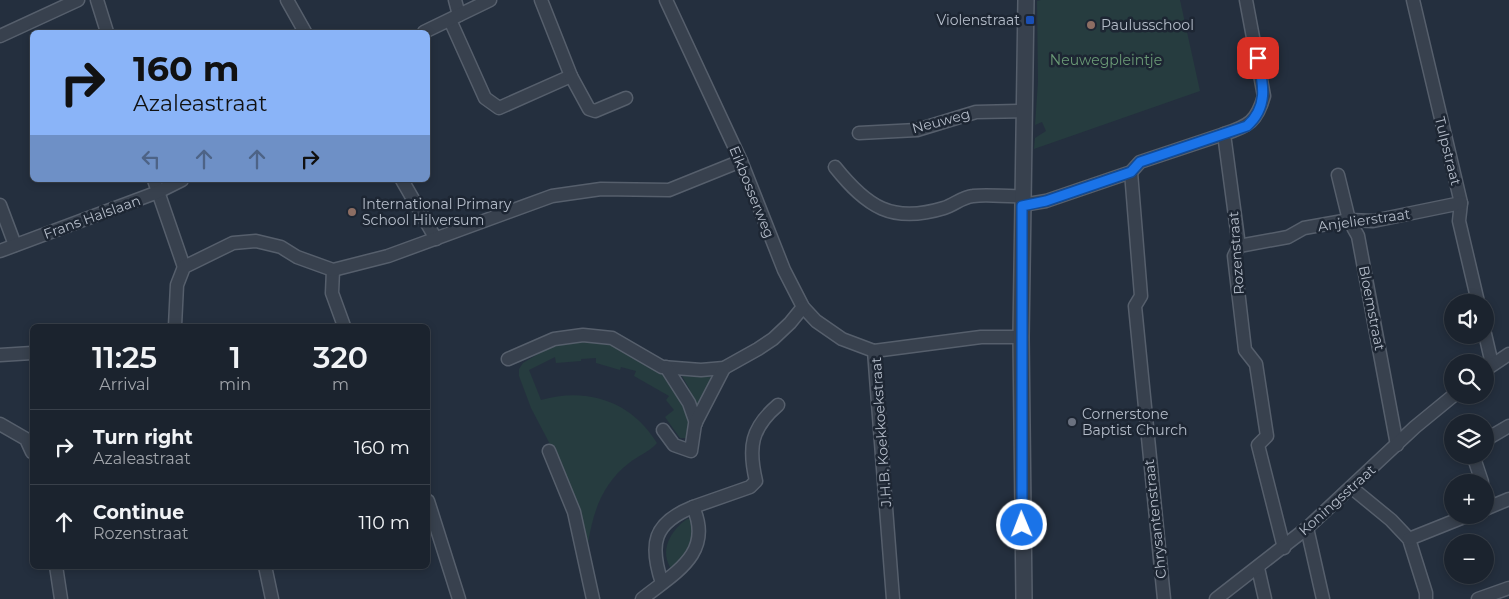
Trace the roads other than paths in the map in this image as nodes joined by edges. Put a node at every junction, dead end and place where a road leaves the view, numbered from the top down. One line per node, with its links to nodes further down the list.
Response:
1 (78, 0): 15 (street)
2 (97, 0): 12 (street)
3 (287, 0): 13 (street)
4 (455, 0): 11 (street)
5 (490, 0): 11 (street)
6 (541, 0): 16 (street)
7 (666, 0): 21 (street, Eikbosserweg)
8 (1026, 0): 18 (street)
9 (1246, 0): 20 (street)
10 (1413, 0): 29 (street, Tulpstraat)
11 (454, 18): 14 (street); 16 (street)
12 (106, 30)
13 (304, 30)
14 (428, 30)
15 (0, 36)
16 (571, 76): 17 (street)
17 (626, 98)
18 (1024, 111): 19 (street, Neuweg); 28 (street)
19 (859, 133)
20 (1224, 134): 23 (street); 34 (street, Rozenstraat)
21 (741, 161): 32 (street); 39 (street, Eikbosserweg)
22 (835, 167): 28 (street)
23 (1131, 172): 28 (street); 82 (street, Chrysantenstraat)
24 (1338, 175): 31 (street, Bloemstraat)
25 (173, 182): 27 (street, Frans Halslaan)
26 (403, 182): 32 (street)
27 (156, 186): 33 (street, Frans Halslaan); 36 (street)
28 (1023, 201): 42 (street)
29 (1461, 203): 31 (street, Anjelierstraat); 38 (street, Tulpstraat)
30 (0, 205): 33 (street)
31 (1349, 220): 34 (street, Anjelierstraat); 58 (street, Bloemstraat)
32 (436, 239): 37 (street)
33 (15, 245): 35 (street, Frans Halslaan)
34 (1239, 246): 69 (street, Rozenstraat)
35 (0, 251)
36 (184, 267): 37 (street); 40 (street)
37 (333, 270): 41 (street)
38 (1476, 294)
39 (803, 307): 43 (street, Eikbosserweg); 50 (street)
40 (175, 324)
41 (343, 324)
42 (1021, 337): 43 (street, J.H.B. Koekkoekstraat); 81 (street)
43 (874, 351): 80 (street, J.H.B. Koekkoekstraat)
44 (30, 353): 46 (street)
45 (1509, 354): 48 (street)
46 (0, 355)
47 (508, 359): 49 (street)
48 (1494, 363)
49 (666, 367): 50 (street); 53 (street)
50 (724, 368): 53 (street)
51 (1444, 403): 58 (street, Koningsstraat)
52 (778, 405): 64 (street)
53 (696, 423): 56 (street)
54 (0, 424): 59 (street)
55 (1509, 426): 57 (street)
56 (663, 430)
57 (1494, 435)
58 (1398, 445): 61 (street, Koningsstraat)
59 (30, 448)
60 (549, 451): 78 (street)
61 (1352, 488): 67 (street, Koningsstraat); 68 (street)
62 (1509, 499): 63 (street)
63 (1494, 505)
64 (693, 506): 73 (street); 73 (street)
65 (430, 507): 77 (street)
66 (1446, 524): 68 (street)
67 (1307, 528): 69 (street, Koningsstraat); 85 (street)
68 (1409, 539): 86 (street)
69 (1284, 548): 70 (street, Koningsstraat)
70 (1258, 568): 83 (street, Koningsstraat); 84 (street)
71 (56, 569): 75 (street)
72 (266, 569): 76 (street)
73 (662, 583): 79 (street)
74 (1509, 588): 87 (street)
75 (61, 599)
76 (272, 599)
77 (459, 599)
78 (593, 599)
79 (642, 599)
80 (893, 599)
81 (1024, 599)
82 (1164, 599)
83 (1216, 599)
84 (1265, 599)
85 (1323, 599)
86 (1426, 599)
87 (1478, 599)

